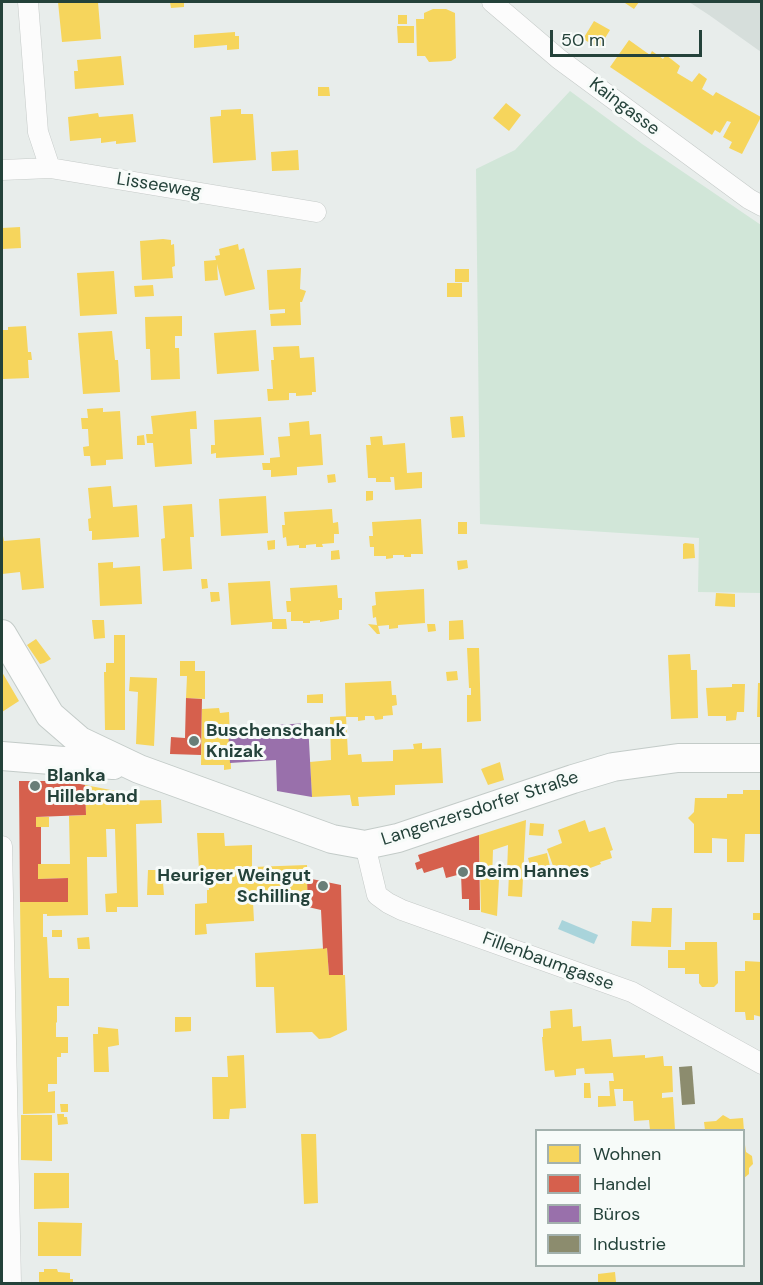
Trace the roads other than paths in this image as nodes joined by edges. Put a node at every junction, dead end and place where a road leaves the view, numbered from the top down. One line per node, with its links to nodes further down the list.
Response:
1 (28, 2): 3 (street)
2 (492, 2): 5 (street, Kaingasse)
3 (50, 168): 4 (street, Lisseeweg); 6 (street, Lisseeweg)
4 (2, 170)
5 (762, 206)
6 (316, 212)
7 (2, 634): 8 (main road, Langenzersdorfer Straße)
8 (50, 715): 9 (main road); 11 (main road, Langenzersdorfer Straße)
9 (15, 756): 11 (main road, Langenzersdorfer Straße)
10 (762, 758): 12 (main road, Langenzersdorfer Straße)
11 (139, 769): 12 (main road, Langenzersdorfer Straße)
12 (365, 845): 14 (street, Fillenbaumgasse)
13 (2, 846): 15 (street)
14 (762, 1064)
15 (5, 1143): 16 (street)
16 (11, 1284)

